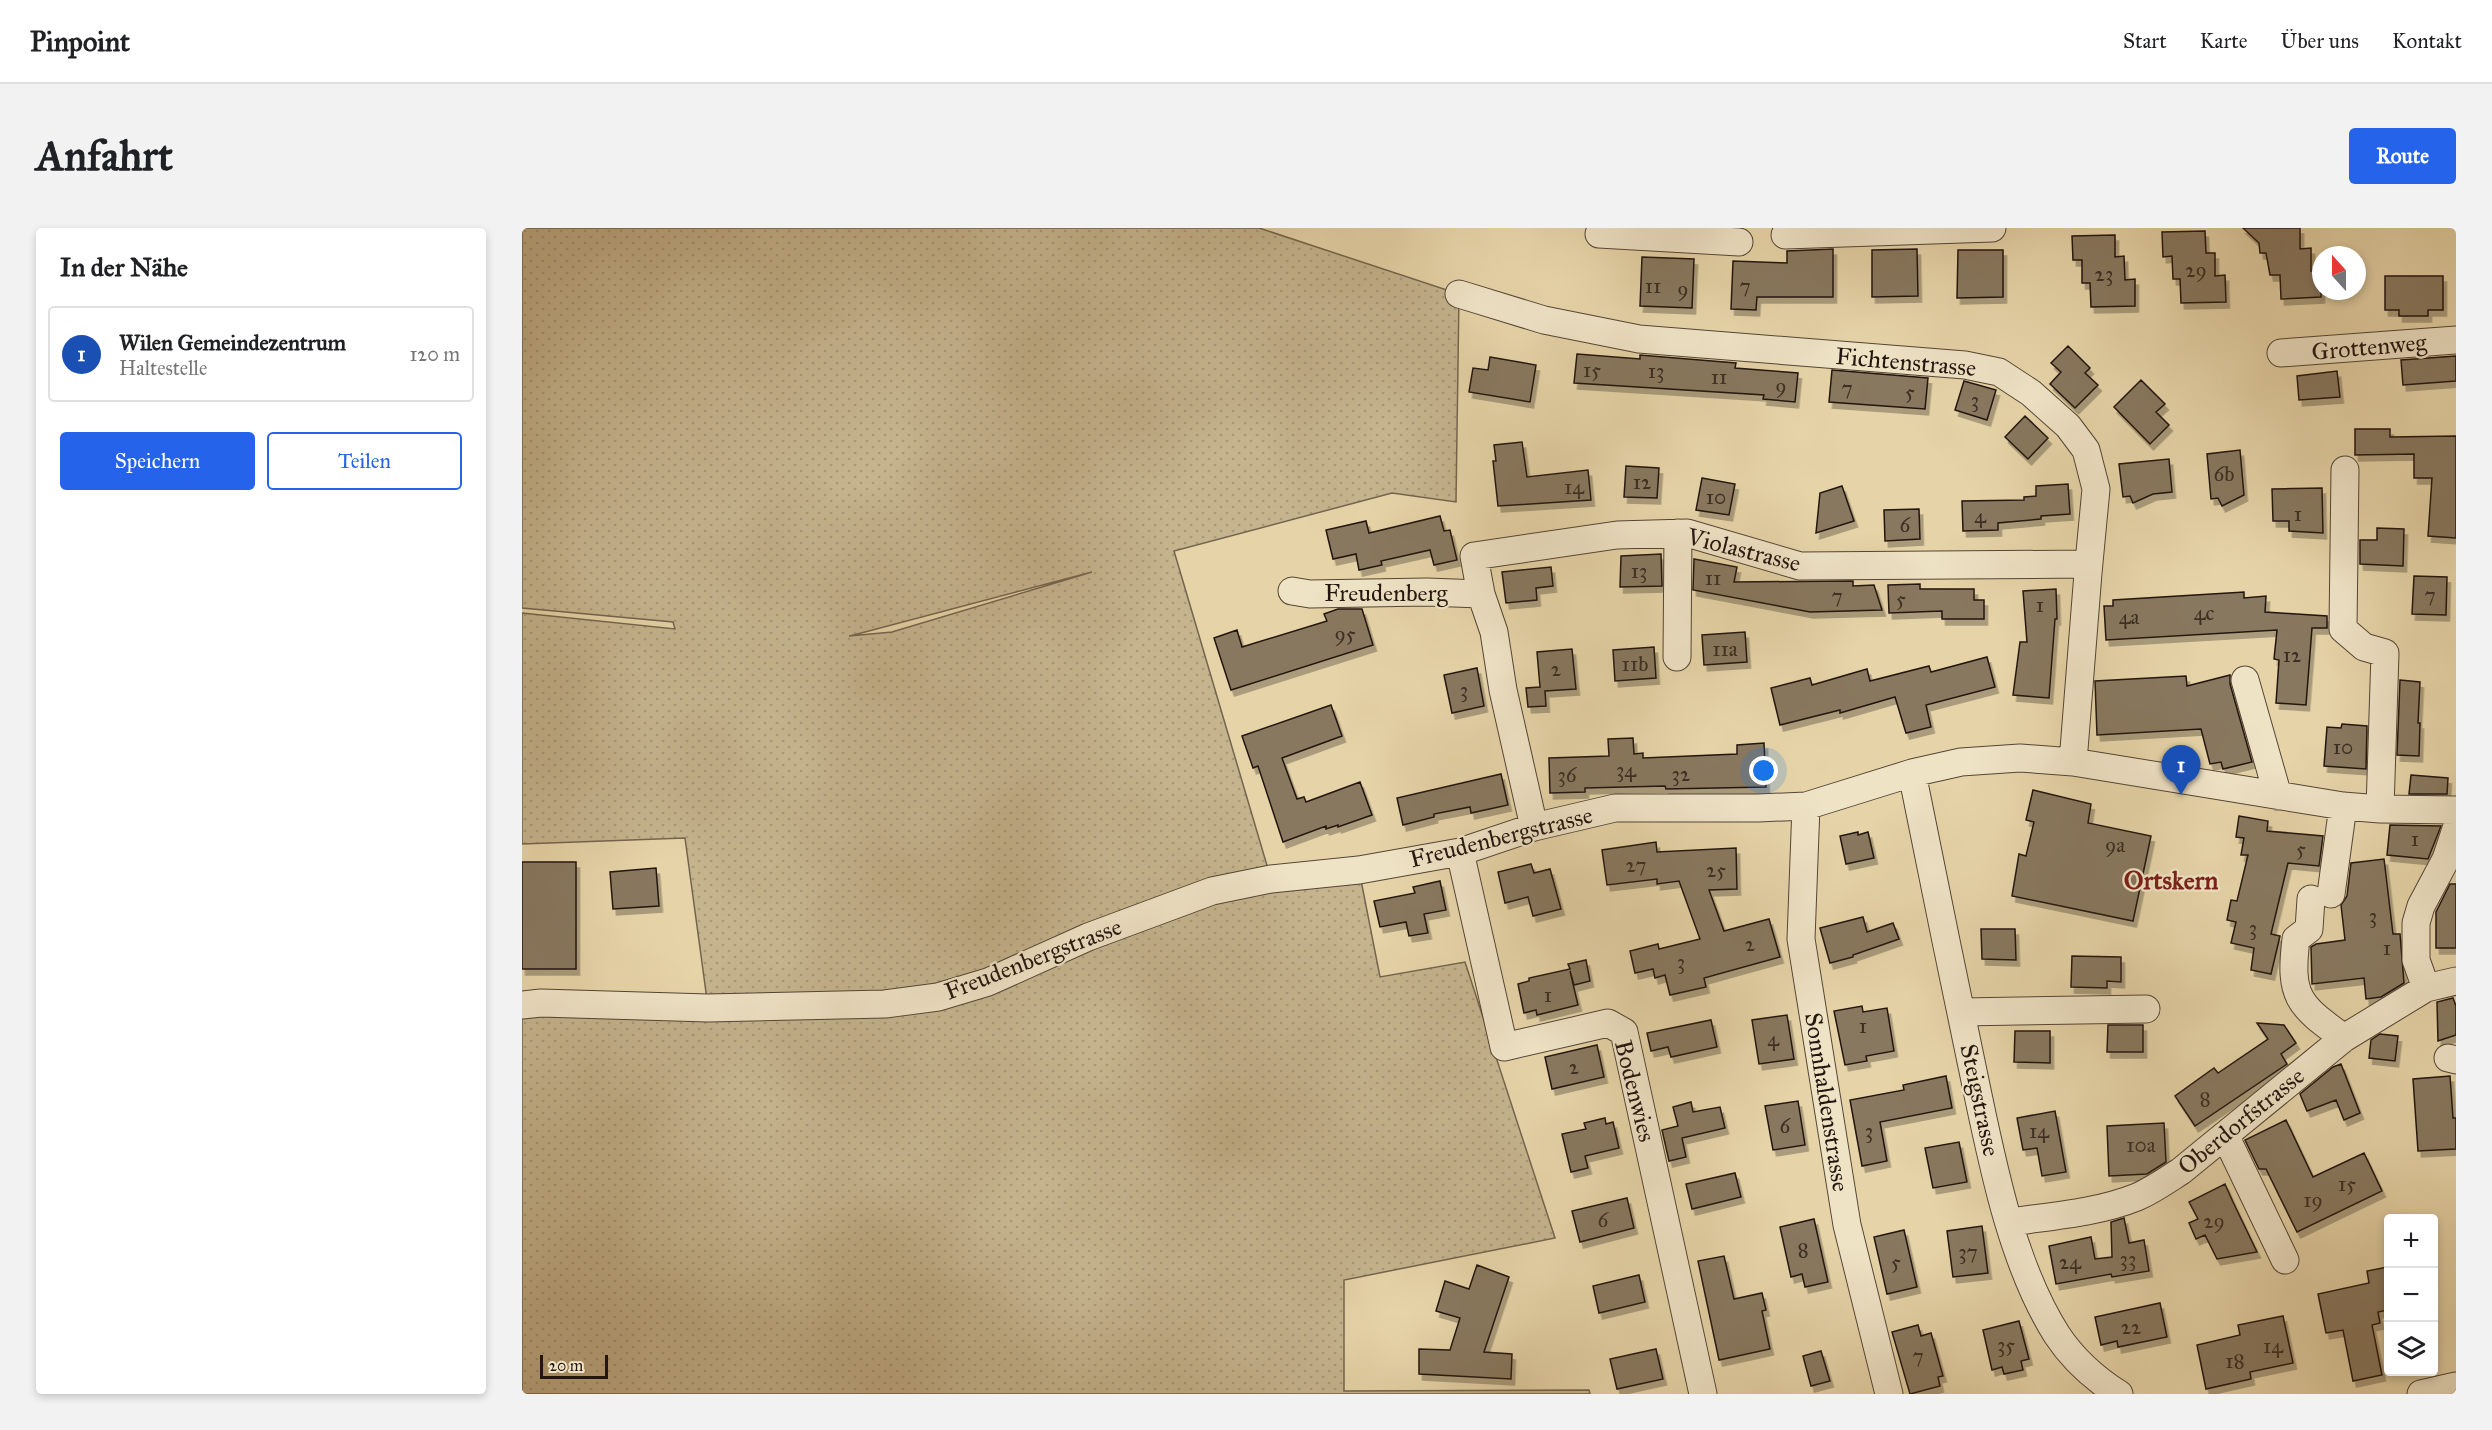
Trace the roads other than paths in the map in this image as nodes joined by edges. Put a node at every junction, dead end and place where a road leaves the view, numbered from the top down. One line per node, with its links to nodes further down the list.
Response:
1 (1992, 228): 4 (street)
2 (1666, 233): 3 (street); 5 (street)
3 (1599, 234)
4 (1785, 235)
5 (1739, 242)
6 (1459, 294): 11 (street, Fichtenstrasse)
7 (2456, 340): 8 (street, Grottenweg)
8 (2281, 354)
9 (2345, 470): 21 (street)
10 (1678, 533): 11 (street, Violastrasse); 13 (street, Violastrasse); 14 (street)
11 (2088, 564): 16 (street, Fichtenstrasse)
12 (1292, 591): 13 (street, Freudenberg)
13 (1481, 594): 23 (street)
14 (1677, 657)
15 (2245, 680): 18 (street)
16 (2073, 762): 17 (street, Freudenbergstrasse); 18 (street, Freudenbergstrasse)
17 (1912, 773): 19 (street, Freudenbergstrasse); 30 (street, Steigstrasse)
18 (2278, 795): 20 (street, Freudenbergstrasse)
19 (1806, 806): 23 (street, Freudenbergstrasse); 37 (street, Sonnhaldenstrasse)
20 (2343, 806): 21 (street, Freudenbergstrasse); 31 (street)
21 (2380, 809): 22 (street, Freudenbergstrasse)
22 (2456, 810)
23 (1534, 827): 25 (street, Freudenbergstrasse)
24 (2456, 829): 27 (street)
25 (1460, 852): 28 (street, Freudenbergstrasse); 36 (street, Bodenwies)
26 (2456, 981): 27 (street, Oberdorfstrasse)
27 (2426, 988): 31 (street, Oberdorfstrasse)
28 (522, 1005)
29 (2146, 1009): 30 (street)
30 (1960, 1012): 33 (street, Steigstrasse)
31 (2344, 1038): 32 (street, Oberdorfstrasse)
32 (2225, 1135): 33 (street, Oberdorfstrasse); 34 (street)
33 (2010, 1222): 38 (street, Steigstrasse)
34 (2285, 1260)
35 (2456, 1386): 39 (street)
36 (1703, 1394)
37 (1889, 1394)
38 (2119, 1394)
39 (2421, 1394)

